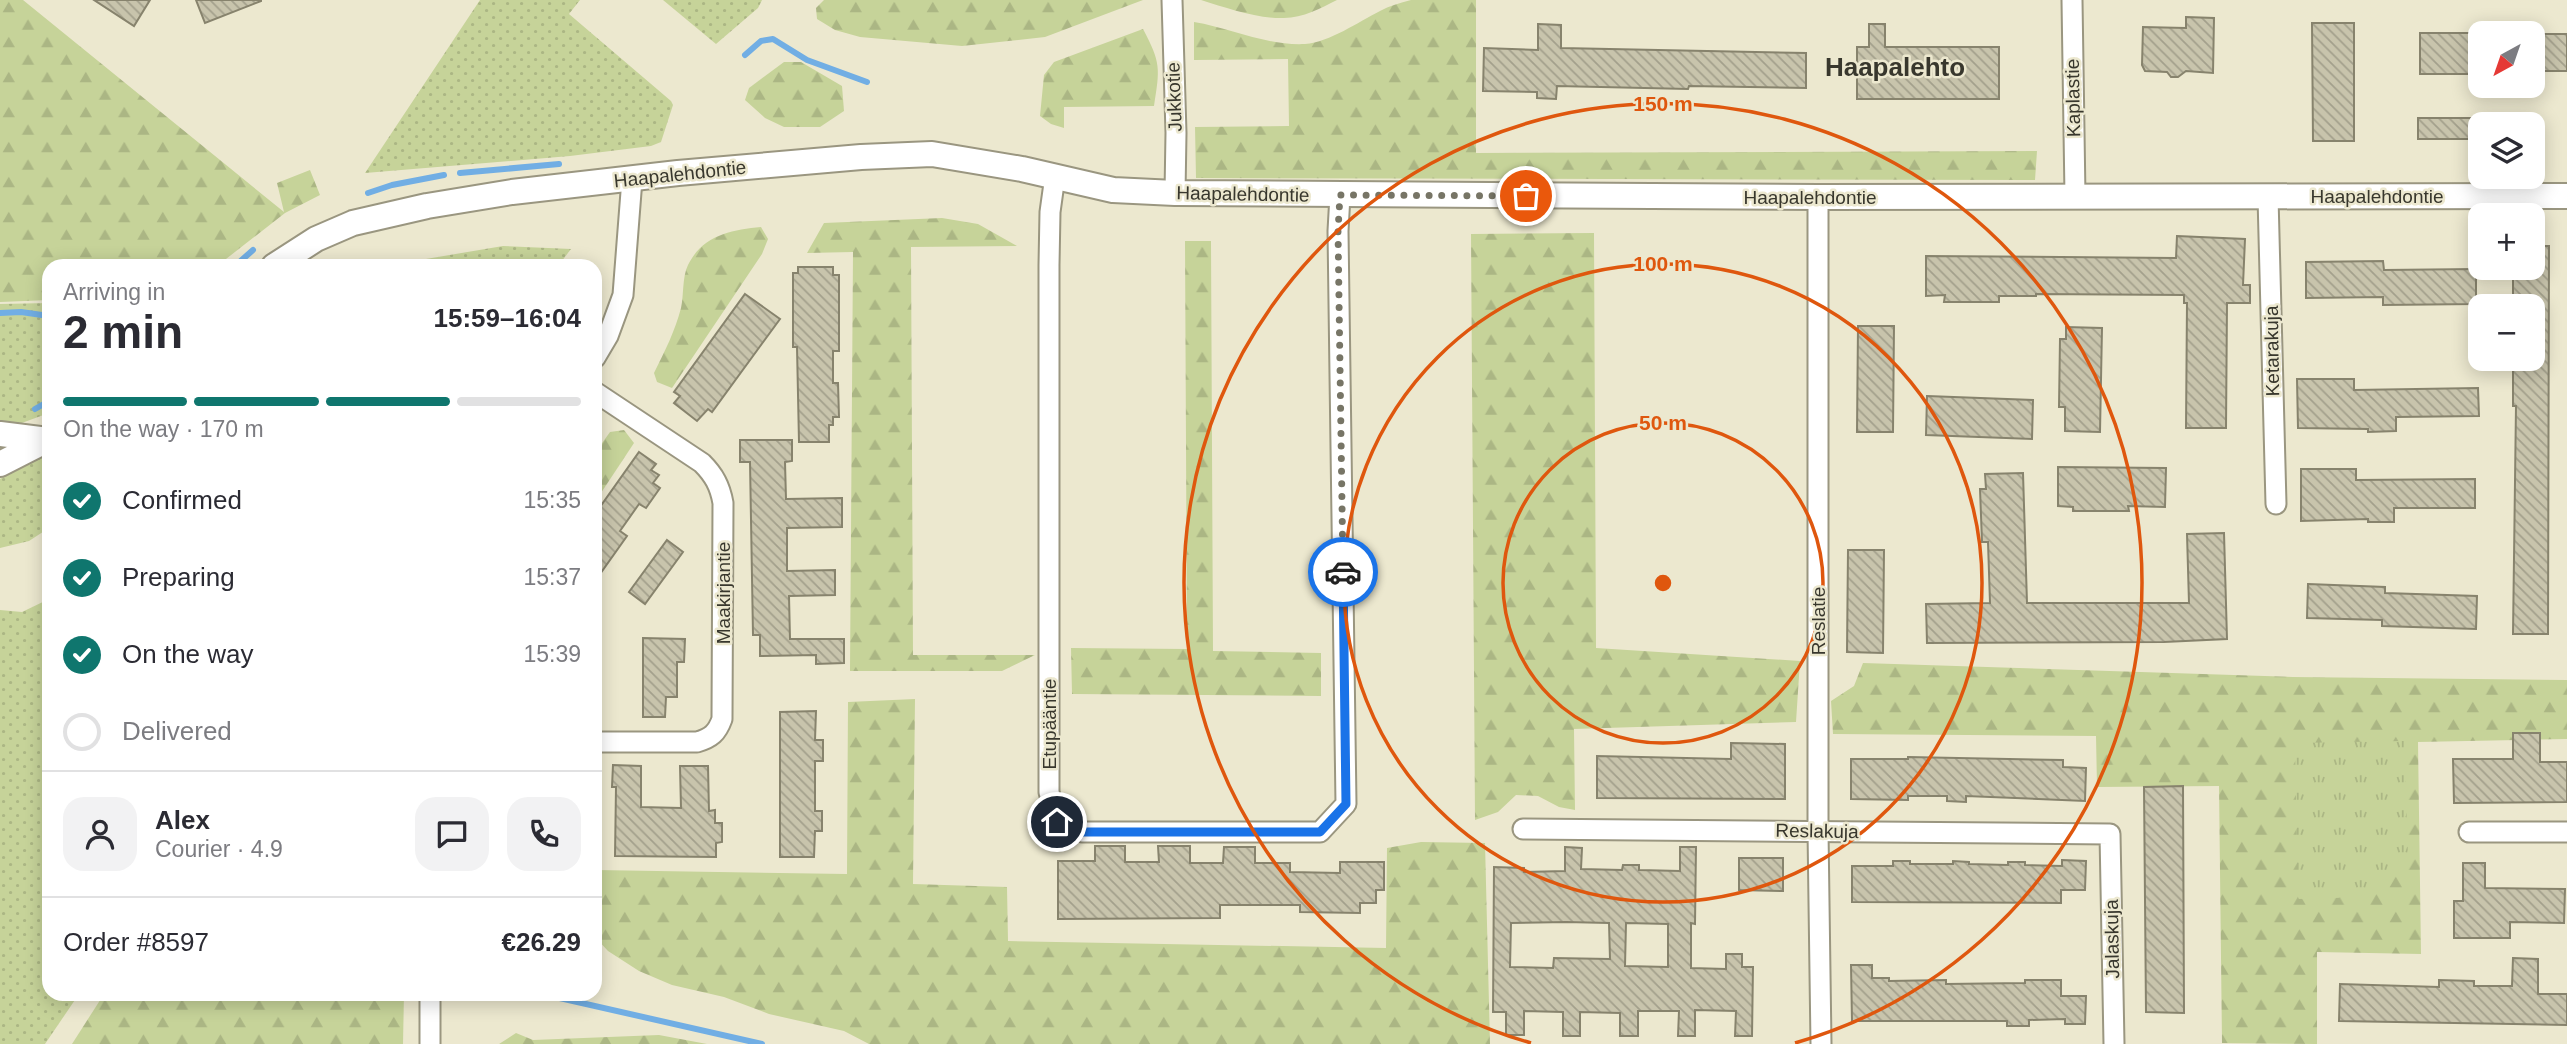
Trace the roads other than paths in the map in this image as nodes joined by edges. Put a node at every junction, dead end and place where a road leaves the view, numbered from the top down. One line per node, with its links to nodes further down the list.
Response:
1 (1172, 0): 5 (street, Jukkotie)
2 (2072, 0): 7 (street, Kaplastie)
3 (1055, 176): 4 (street, Haapalehdontie); 5 (street, Haapalehdontie); 6 (street, Etupääntie)
4 (632, 179): 11 (street, Haapalehdontie); 12 (street)
5 (1175, 193): 6 (street, Haapalehdontie)
6 (1340, 195): 9 (street, Haapalehdontie)
7 (2075, 196): 9 (street, Haapalehdontie); 10 (street, Haapalehdontie)
8 (2567, 196): 10 (street, Haapalehdontie)
9 (1818, 197): 21 (street, Reslatie)
10 (2268, 197): 18 (street, Ketarakuja)
11 (285, 259)
12 (602, 346)
13 (602, 397): 19 (street, Maakirjantie)
14 (0, 434): 15 (street)
15 (42, 438)
16 (42, 443): 17 (street)
17 (0, 464)
18 (2276, 504)
19 (602, 742)
20 (1523, 829): 21 (street, Reslakuja)
21 (1818, 831): 24 (street, Reslakuja); 27 (street, Reslatie)
22 (2469, 832): 23 (street)
23 (2567, 832)
24 (2110, 834): 28 (street, Jalaskuja)
25 (430, 1001): 26 (street)
26 (430, 1044)
27 (1821, 1044)
28 (2114, 1044)

